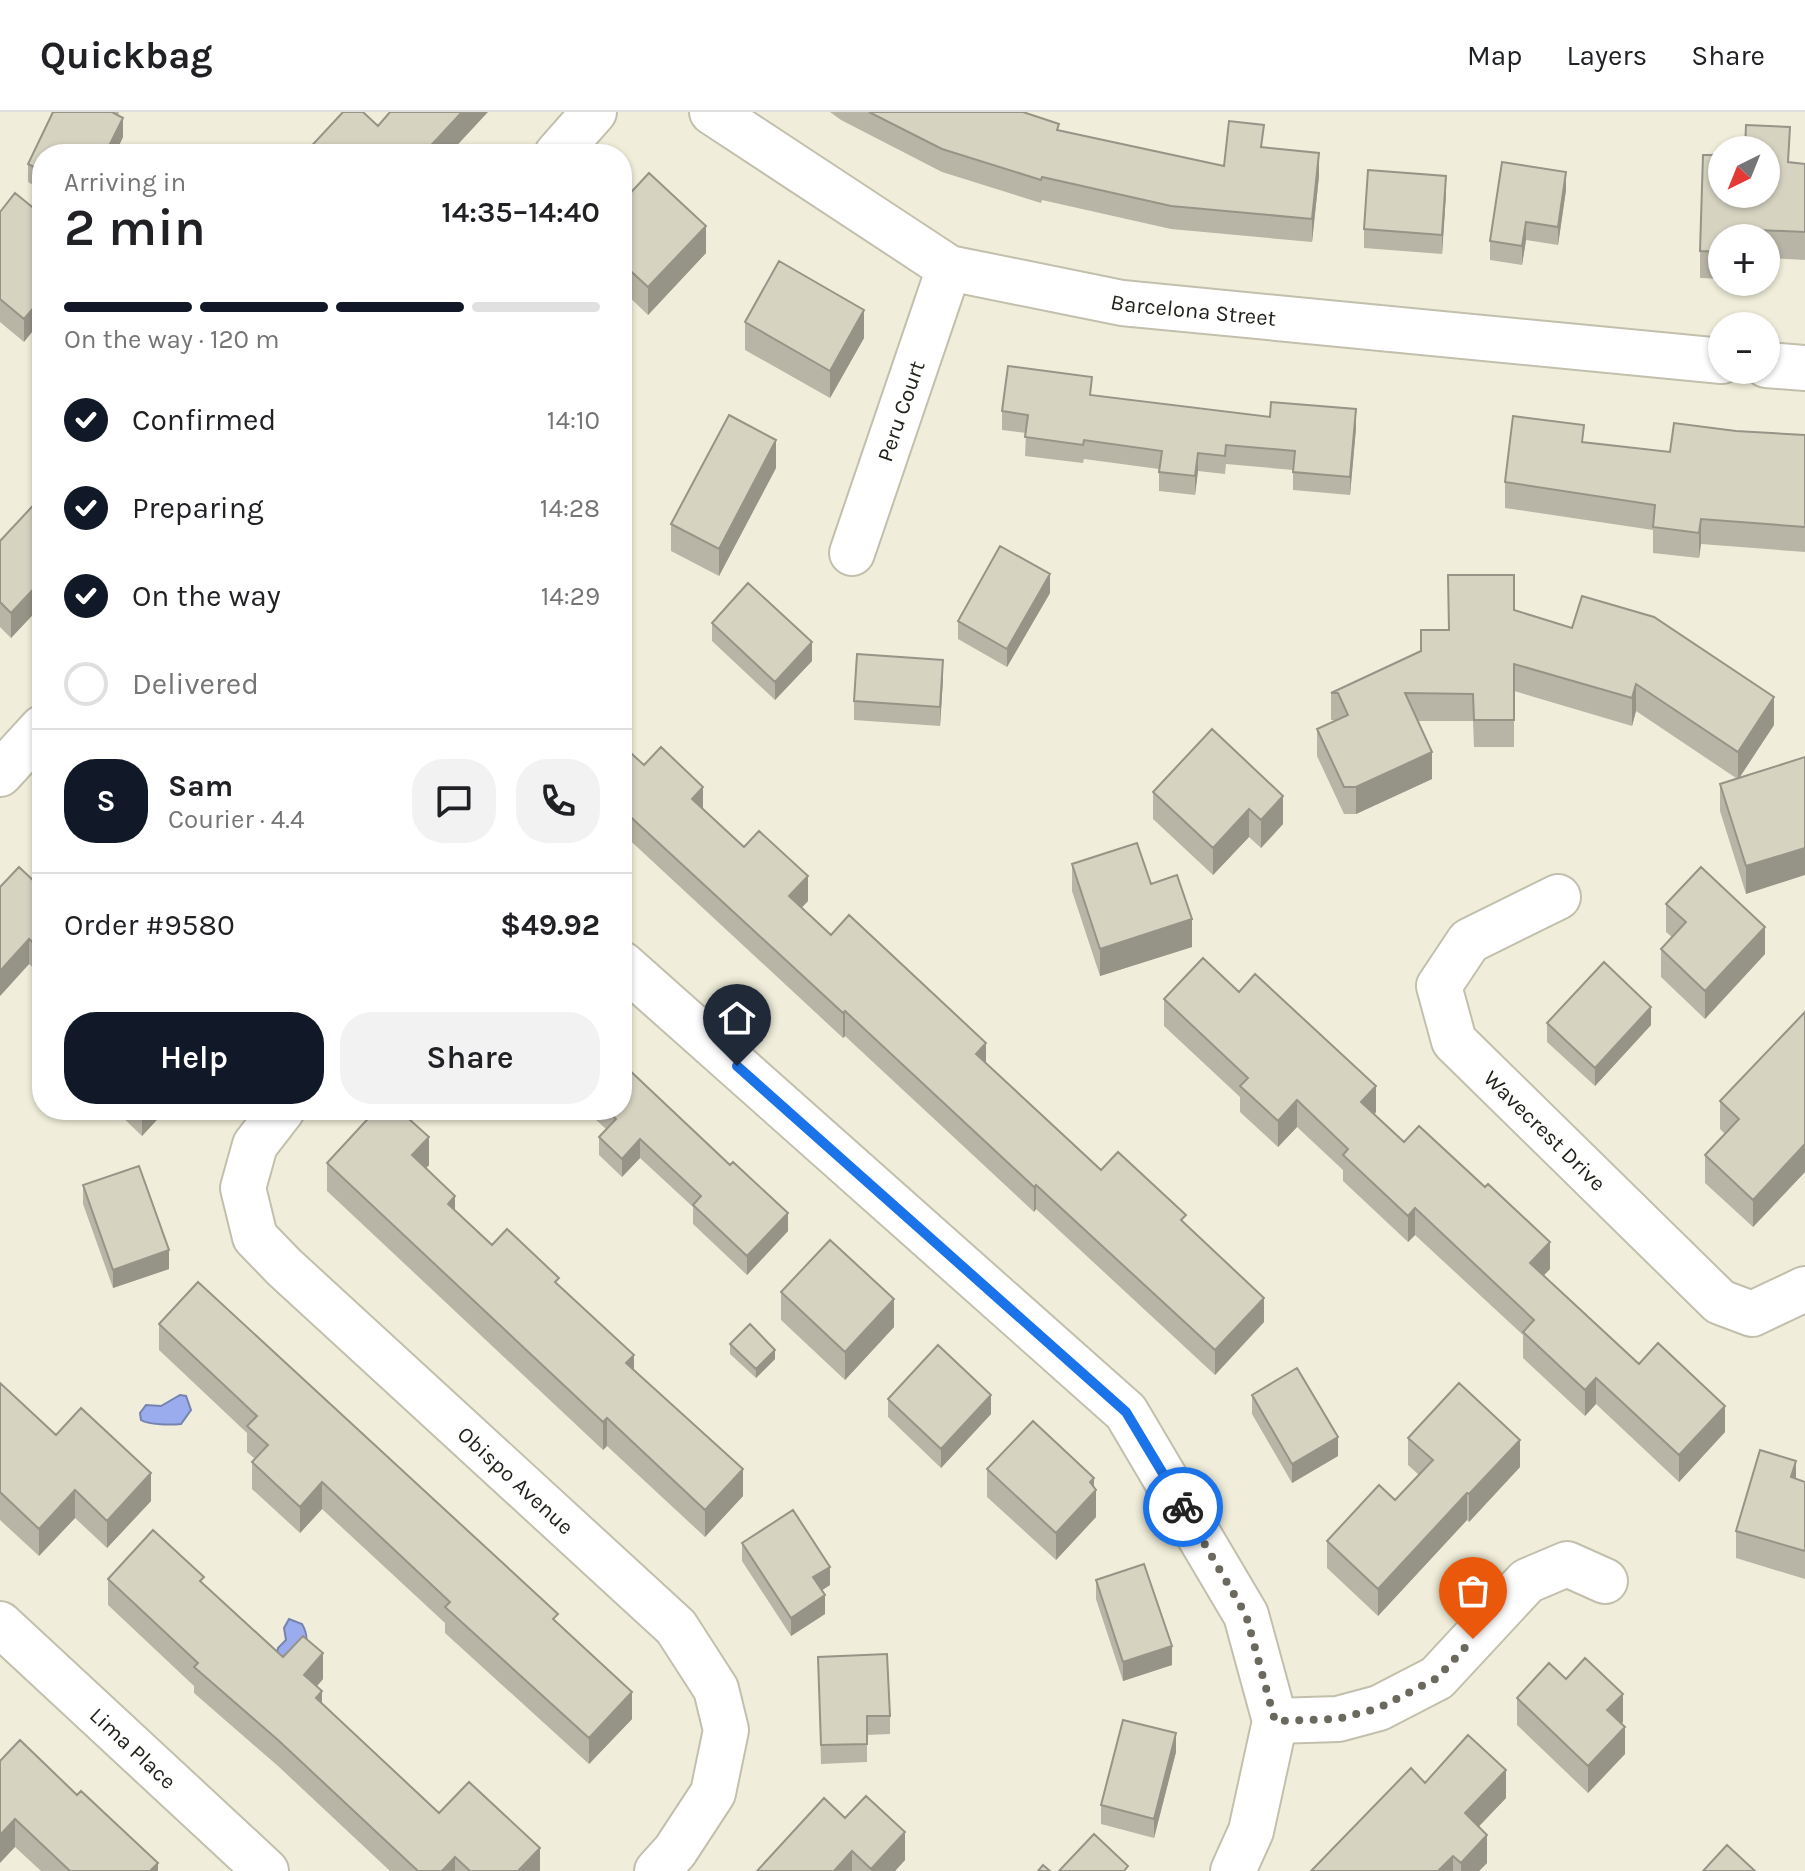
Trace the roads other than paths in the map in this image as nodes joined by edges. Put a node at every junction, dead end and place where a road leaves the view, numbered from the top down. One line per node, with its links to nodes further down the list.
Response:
1 (594, 112): 3 (street)
2 (712, 112): 4 (street, Barcelona Street)
3 (566, 144)
4 (949, 268): 5 (street, Barcelona Street); 8 (street, Peru Court)
5 (1708, 360)
6 (1780, 366): 7 (street)
7 (1805, 368)
8 (852, 553)
9 (32, 739): 10 (street)
10 (0, 774)
11 (1558, 897): 14 (street, Wavecrest Drive)
12 (632, 973): 17 (street)
13 (274, 1120): 19 (street, Obispo Avenue)
14 (1805, 1289)
15 (1605, 1581): 17 (street)
16 (0, 1624): 18 (street, Lima Place)
17 (1275, 1721): 20 (street)
18 (266, 1871)
19 (657, 1871)
20 (1233, 1871)

